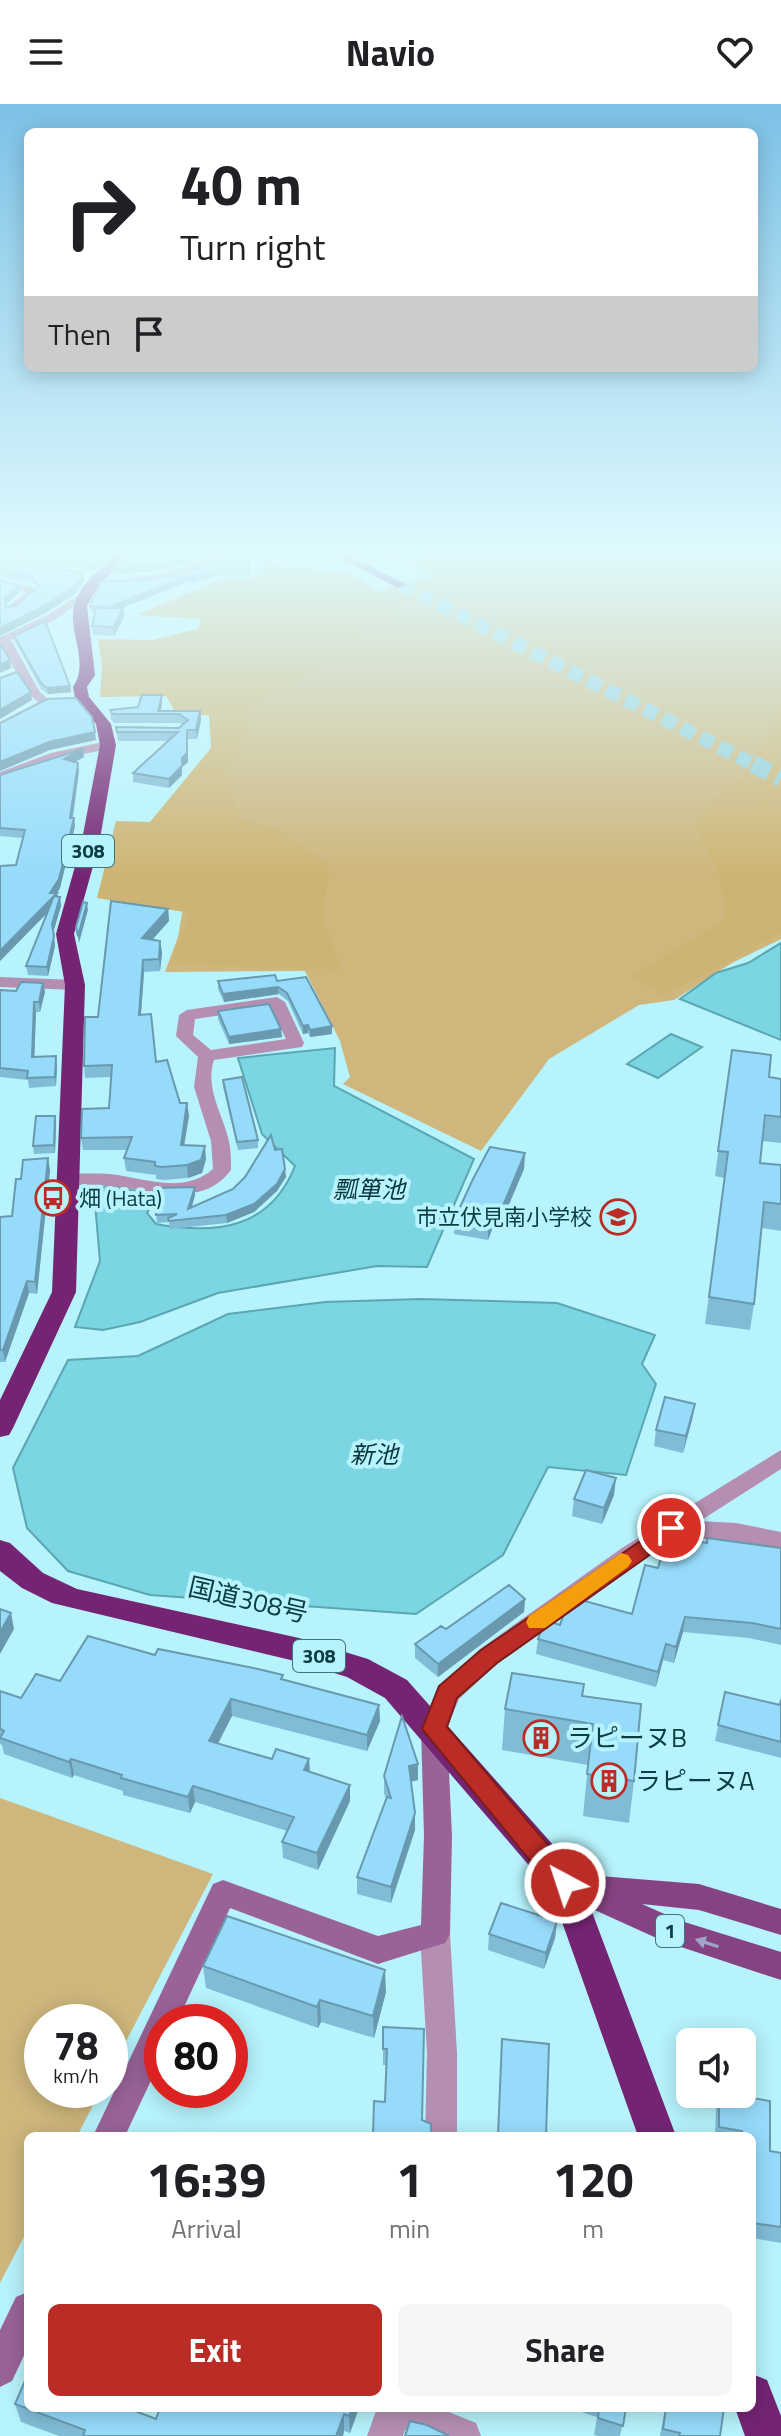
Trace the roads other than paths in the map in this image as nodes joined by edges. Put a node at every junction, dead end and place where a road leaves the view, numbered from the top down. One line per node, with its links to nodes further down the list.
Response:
1 (11, 661): 3 (street)
2 (85, 661): 3 (highway)
3 (63, 700): 4 (street); 5 (highway)
4 (30, 712)
5 (113, 735): 6 (street); 8 (highway, 308)
6 (0, 776)
7 (0, 982): 8 (street)
8 (75, 985): 10 (highway, 308)
9 (207, 1056): 9 (street); 10 (street)
10 (66, 1179): 11 (highway, 308)
11 (0, 1428)
12 (781, 1458): 13 (street)
13 (671, 1528): 14 (street); 16 (street)
14 (781, 1541)
15 (0, 1551): 16 (highway, 国道308号 / 308)
16 (434, 1729): 17 (highway, 国道308号 / 308); 19 (street)
17 (565, 1883): 18 (main road, 1); 20 (main road, 1, one-way to 17); 25 (highway, 国道308号 / 308)
18 (781, 1922)
19 (435, 1934): 21 (street); 24 (street)
20 (781, 1966)
21 (171, 2004)
22 (144, 2061): 23 (street)
23 (111, 2132)
24 (441, 2132)
25 (656, 2132)
26 (24, 2318): 27 (street)
27 (0, 2369)
28 (756, 2406): 33 (highway)
29 (394, 2412): 31 (street)
30 (405, 2412): 32 (street)
31 (385, 2436)
32 (463, 2436)
33 (767, 2436)

